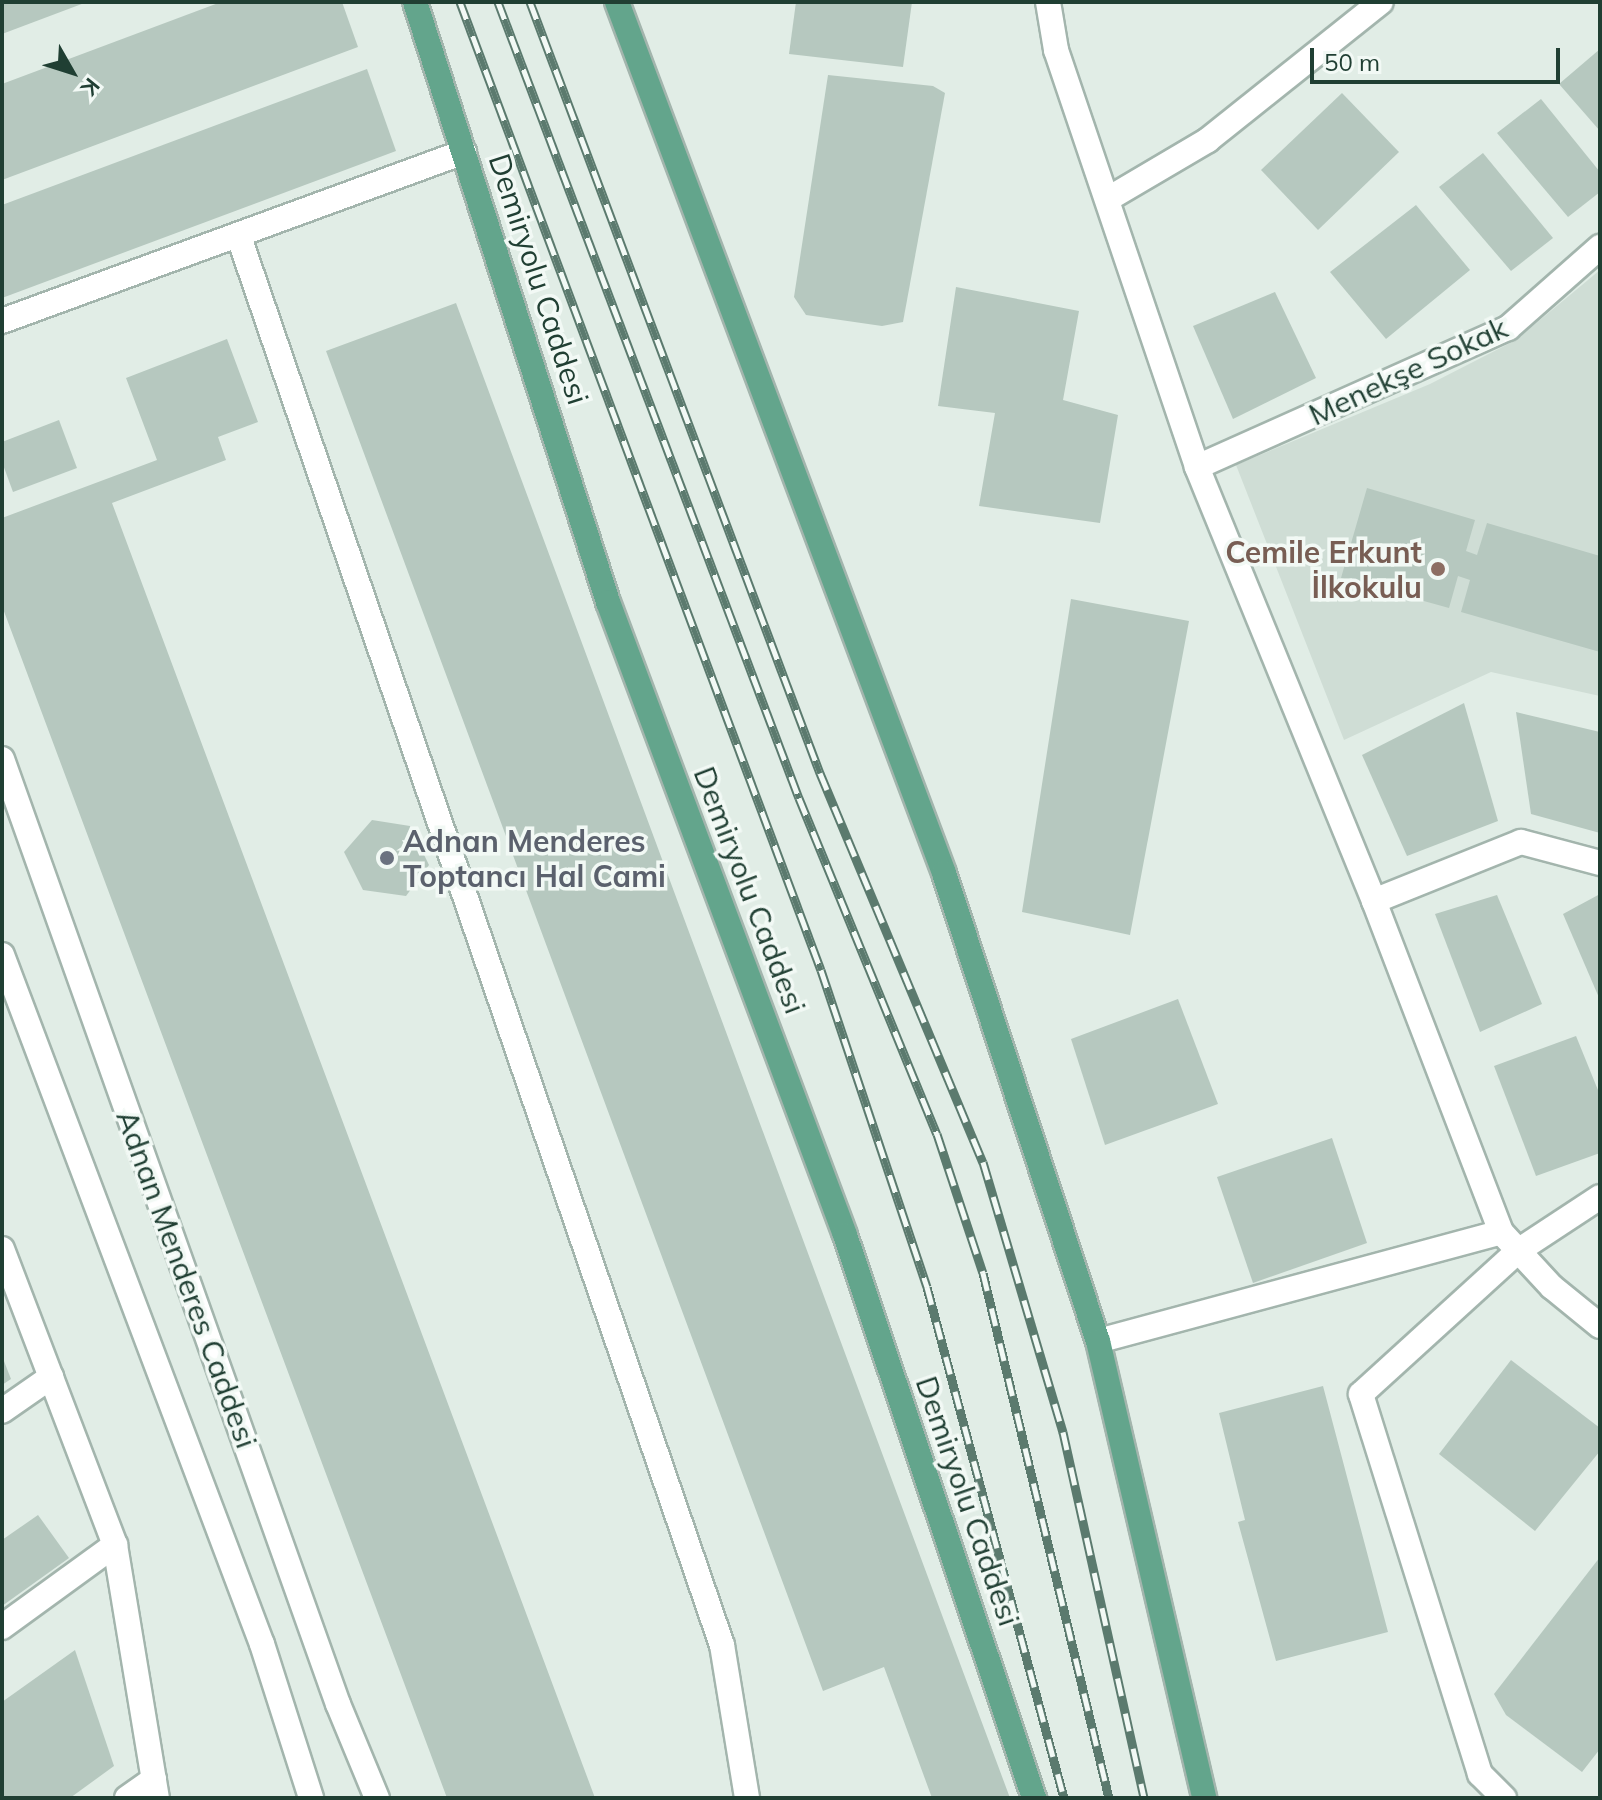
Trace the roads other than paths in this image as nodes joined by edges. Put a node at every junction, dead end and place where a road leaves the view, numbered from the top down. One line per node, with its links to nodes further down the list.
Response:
1 (415, 2): 5 (main road, Demiryolu Caddesi)
2 (617, 2): 20 (main road)
3 (1048, 2): 6 (street)
4 (1381, 2): 6 (street)
5 (464, 152): 7 (street); 30 (main road, Demiryolu Caddesi)
6 (1108, 199): 10 (street)
7 (239, 237): 9 (street); 29 (street)
8 (1600, 247): 10 (street, Menekşe Sokak)
9 (2, 321)
10 (1197, 467): 13 (street)
11 (2, 759): 28 (street, Adnan Menderes Caddesi)
12 (1600, 863): 13 (street)
13 (1374, 901): 16 (street)
14 (2, 955): 27 (street, Adnan Menderes Caddesi)
15 (1600, 1197): 18 (street)
16 (1501, 1232): 18 (street); 20 (street)
17 (2, 1249): 21 (street)
18 (1518, 1251): 19 (street); 32 (street)
19 (1600, 1326)
20 (1098, 1341): 31 (main road)
21 (51, 1377): 22 (street); 23 (street)
22 (2, 1411)
23 (115, 1545): 24 (street); 25 (street)
24 (2, 1627)
25 (156, 1789): 26 (street)
26 (127, 1798)
27 (311, 1798)
28 (377, 1798)
29 (747, 1798)
30 (1034, 1798)
31 (1204, 1798)
32 (1504, 1798)

